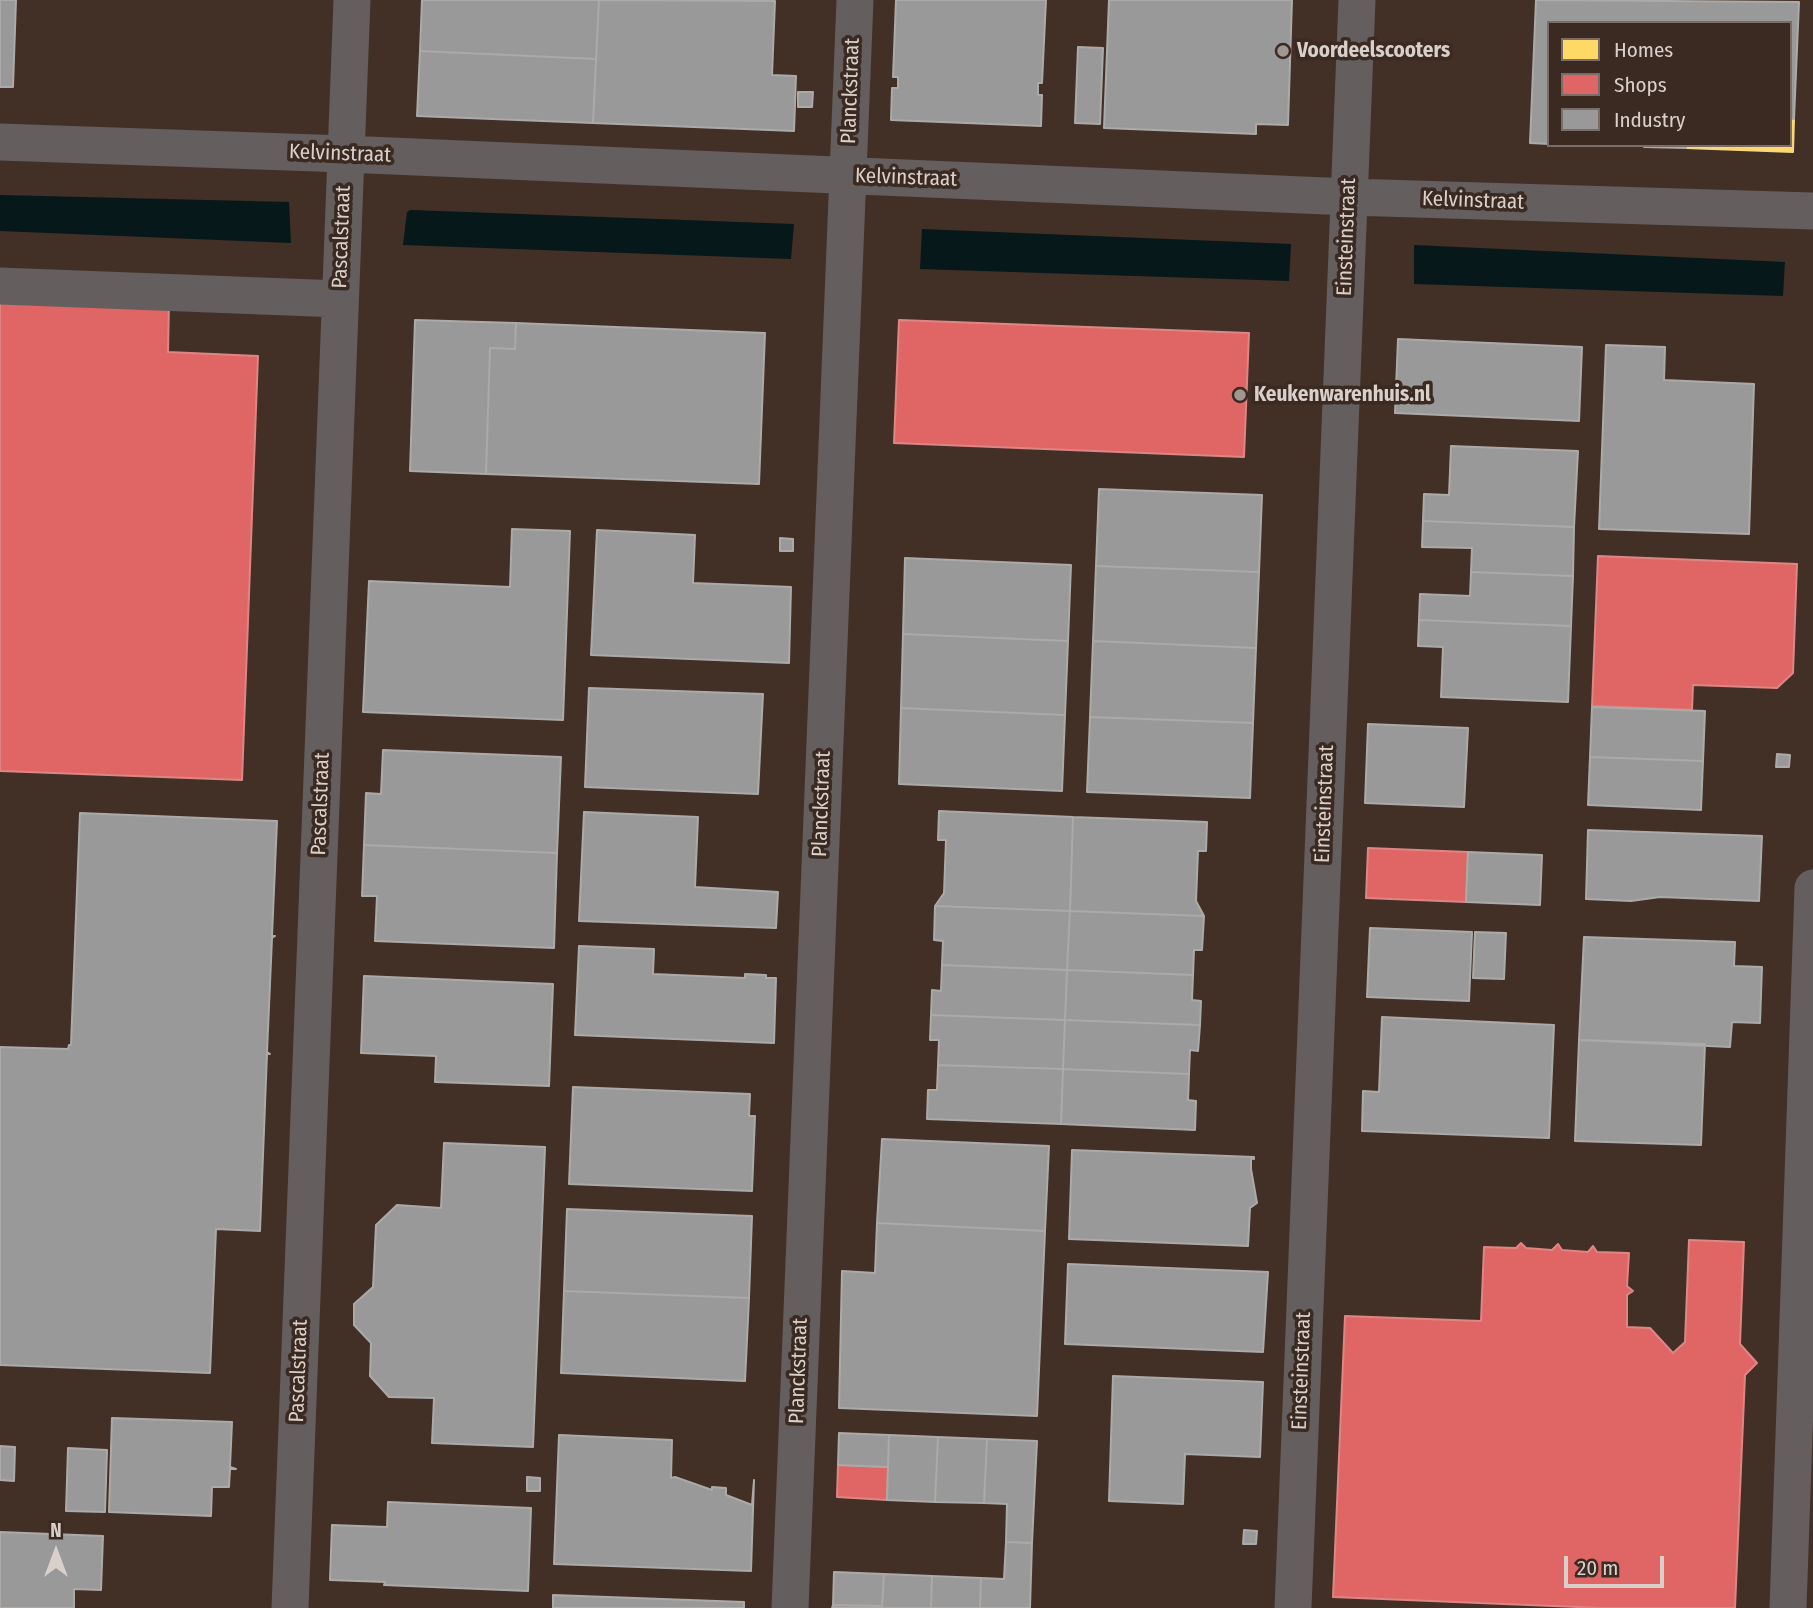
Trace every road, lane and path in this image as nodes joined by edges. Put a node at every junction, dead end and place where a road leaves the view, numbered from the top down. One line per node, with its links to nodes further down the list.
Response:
1 (352, 0): 5 (street, Pascalstraat)
2 (855, 0): 6 (street, Planckstraat)
3 (1357, 0): 7 (street, Einsteinstraat)
4 (0, 142): 5 (street, Kelvinstraat)
5 (345, 154): 6 (street, Kelvinstraat); 10 (street, Pascalstraat)
6 (847, 176): 7 (street, Kelvinstraat); 13 (street, Planckstraat)
7 (1349, 197): 8 (street, Kelvinstraat); 14 (street, Einsteinstraat)
8 (1813, 211)
9 (0, 286): 10 (street)
10 (340, 299): 12 (street, Pascalstraat)
11 (1813, 888): 15 (street)
12 (290, 1608)
13 (790, 1608)
14 (1293, 1608)
15 (1788, 1608)

